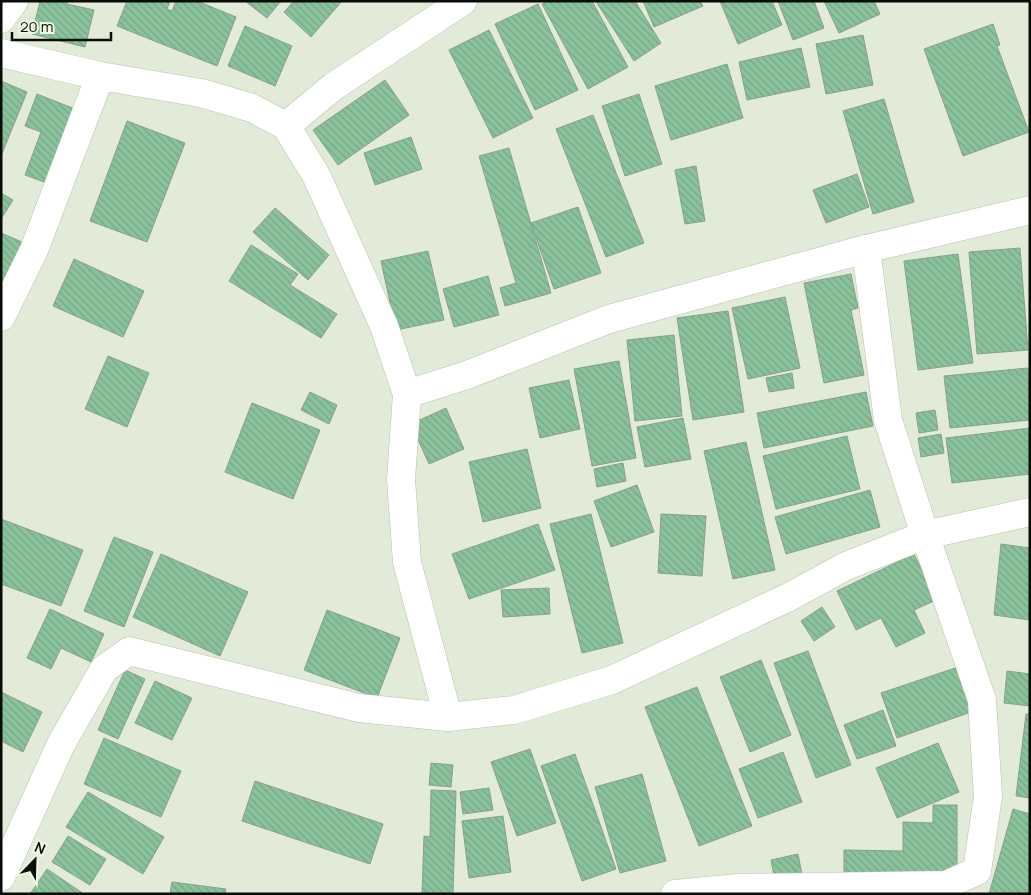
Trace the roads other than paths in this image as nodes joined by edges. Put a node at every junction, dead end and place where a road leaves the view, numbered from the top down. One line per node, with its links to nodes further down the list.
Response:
1 (14, 1): 3 (street)
2 (463, 1): 6 (street)
3 (1, 19)
4 (1, 53): 5 (street)
5 (100, 76): 6 (street); 9 (street)
6 (286, 126): 10 (street)
7 (1030, 210): 8 (street)
8 (866, 249): 10 (street); 12 (street)
9 (1, 317)
10 (407, 394): 13 (street)
11 (1030, 512): 12 (street)
12 (925, 535): 13 (street); 15 (street)
13 (448, 717): 14 (street)
14 (1, 877)
15 (675, 894)

